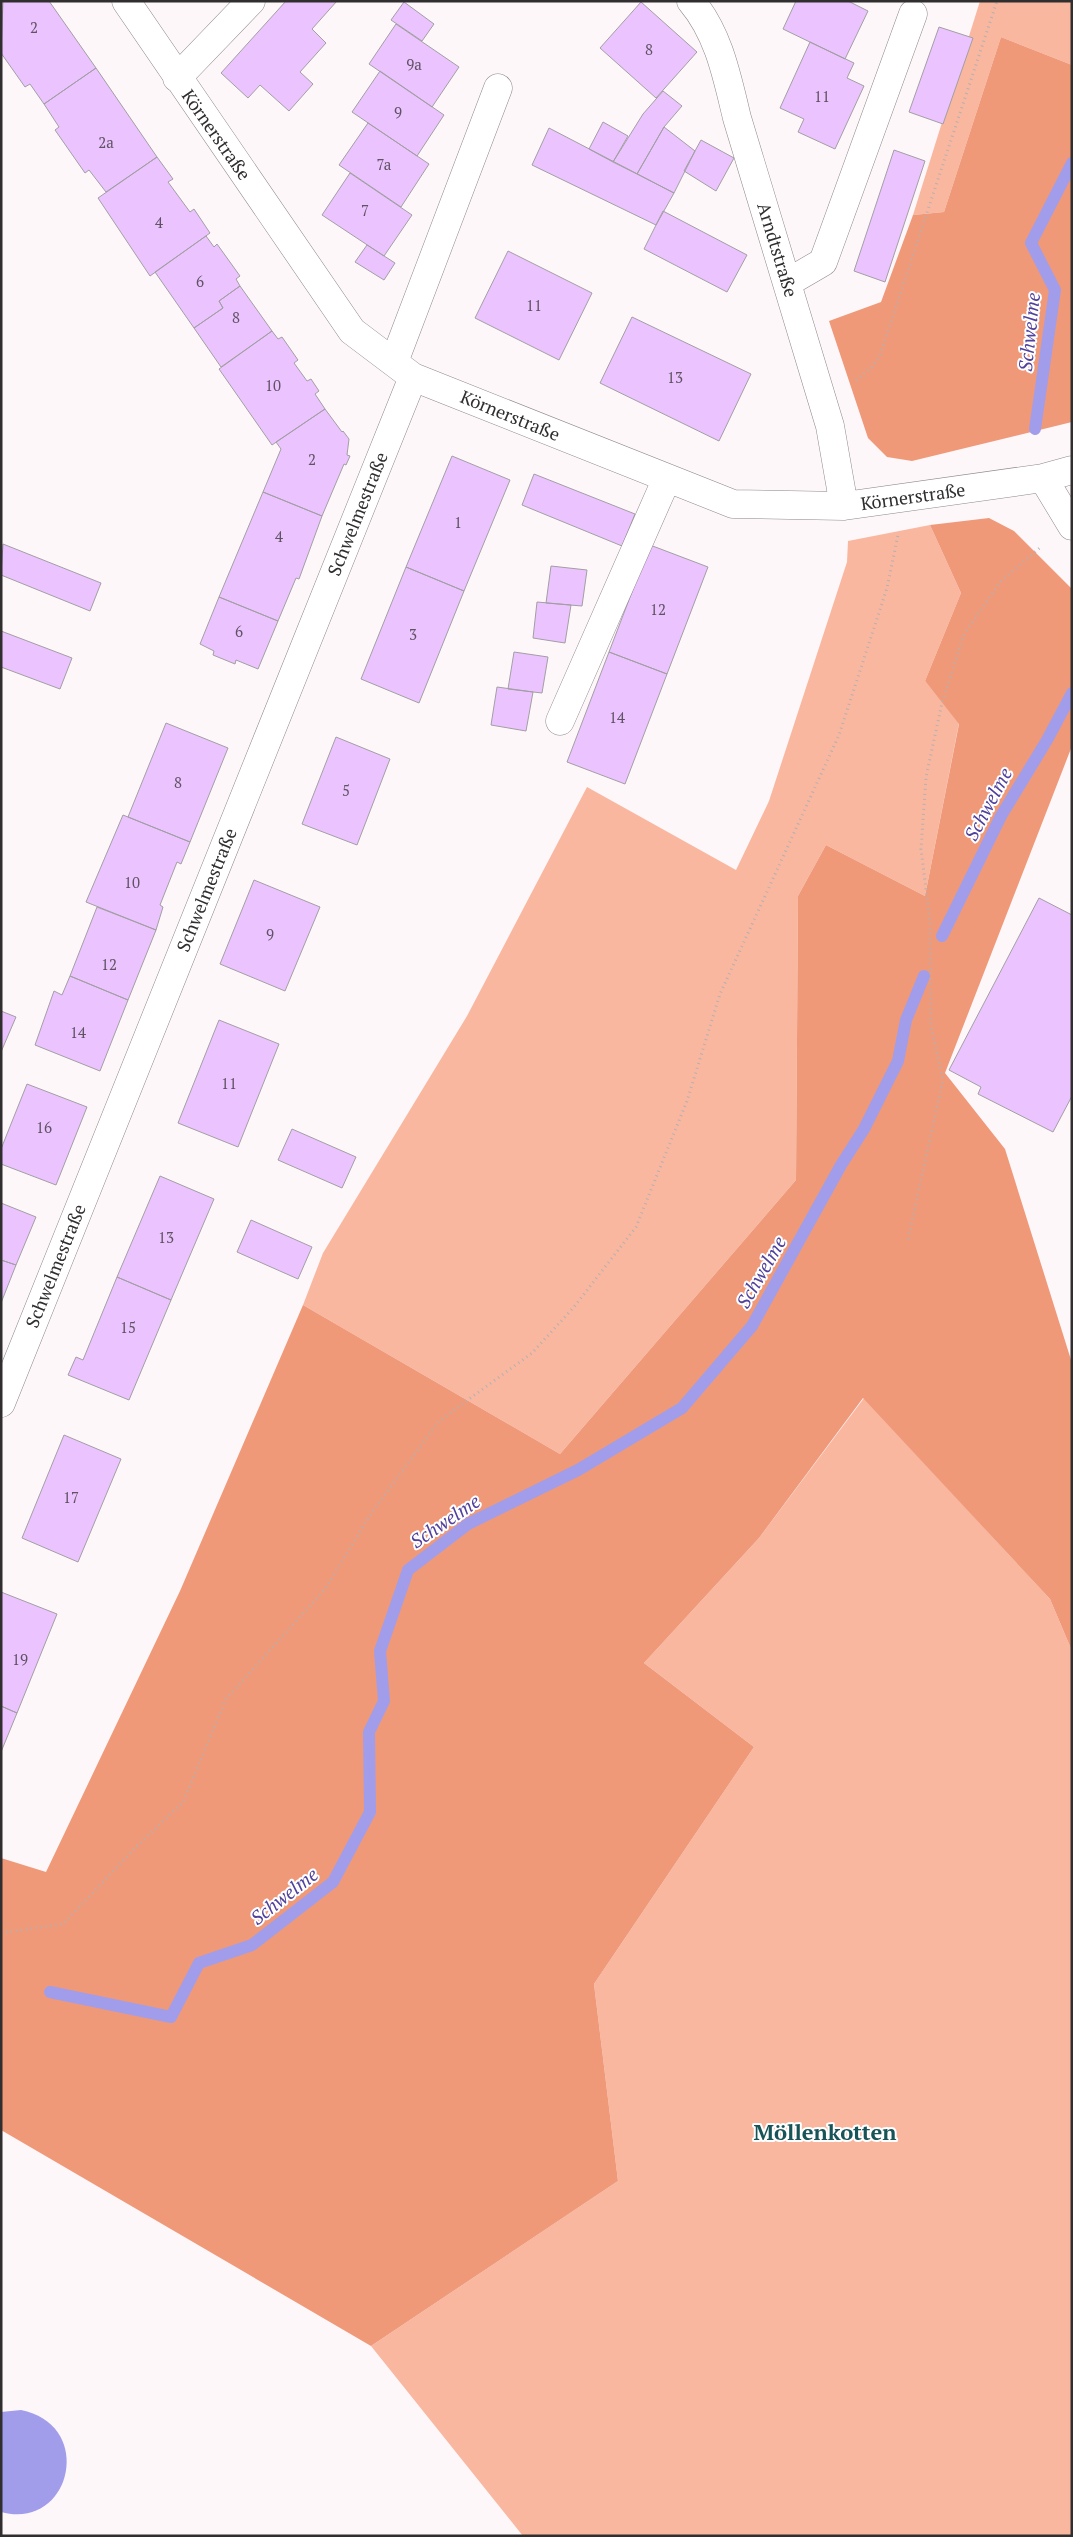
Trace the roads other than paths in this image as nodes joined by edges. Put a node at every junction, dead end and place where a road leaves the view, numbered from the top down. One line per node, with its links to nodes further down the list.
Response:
1 (126, 1): 5 (street, Körnerstraße)
2 (251, 1): 5 (street)
3 (691, 1): 7 (street, Arndtstraße)
4 (913, 14): 7 (street)
5 (177, 78): 8 (street, Körnerstraße)
6 (498, 88): 8 (street, Schwelmestraße)
7 (787, 283): 12 (street, Arndtstraße)
8 (404, 370): 10 (street, Körnerstraße); 15 (street, Schwelmestraße)
9 (1072, 470): 11 (street, Körnerstraße)
10 (667, 478): 12 (street, Körnerstraße); 14 (street)
11 (1043, 478): 12 (street, Körnerstraße); 13 (street)
12 (844, 506)
13 (1072, 526)
14 (560, 721)
15 (1, 1403)

